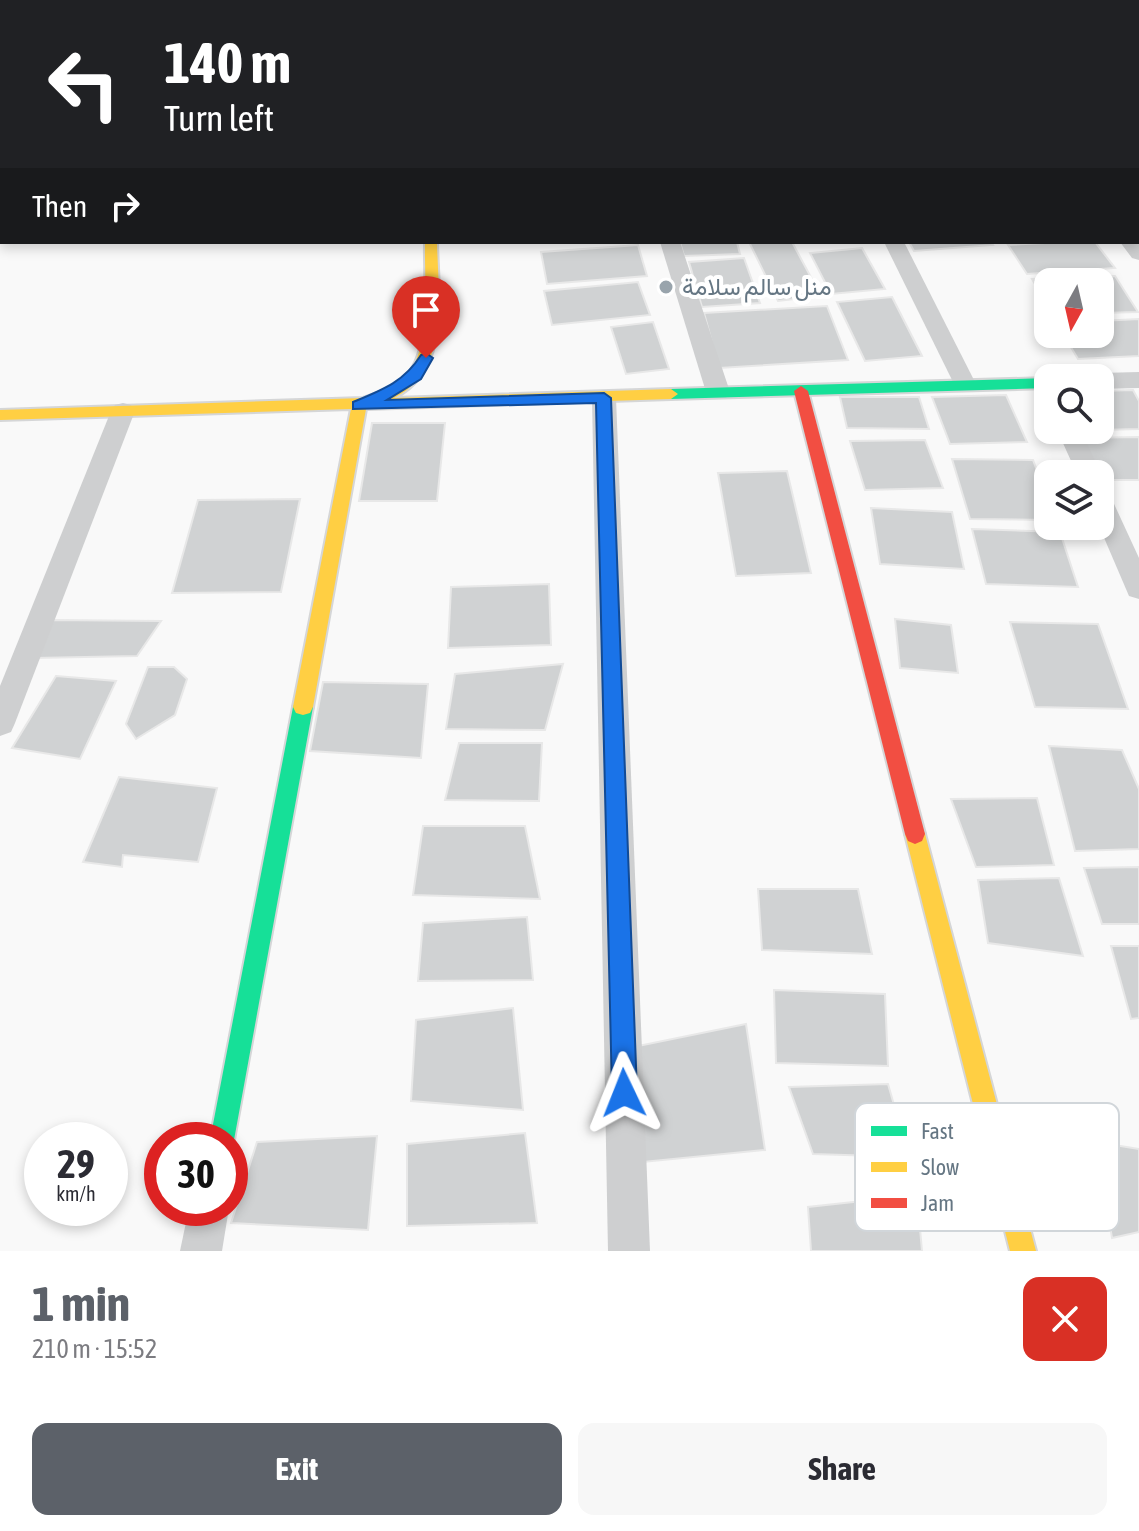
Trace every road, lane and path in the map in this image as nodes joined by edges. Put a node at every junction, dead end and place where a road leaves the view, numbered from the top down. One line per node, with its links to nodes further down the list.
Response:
1 (431, 244): 11 (street)
2 (671, 244): 9 (street)
3 (895, 244): 7 (street)
4 (1139, 380): 5 (street)
5 (1114, 381)
6 (1034, 383): 7 (street)
7 (965, 384): 8 (street)
8 (801, 391): 9 (street); 17 (street)
9 (718, 392): 10 (street)
10 (604, 398): 11 (street); 22 (street)
11 (359, 406): 12 (street); 18 (street)
12 (123, 411): 13 (street); 16 (street)
13 (0, 415)
14 (1114, 532): 15 (street)
15 (1139, 588)
16 (0, 723)
17 (985, 1103)
18 (225, 1122)
19 (206, 1226): 21 (street)
20 (1018, 1231): 23 (street)
21 (201, 1251)
22 (629, 1251)
23 (1023, 1251)

